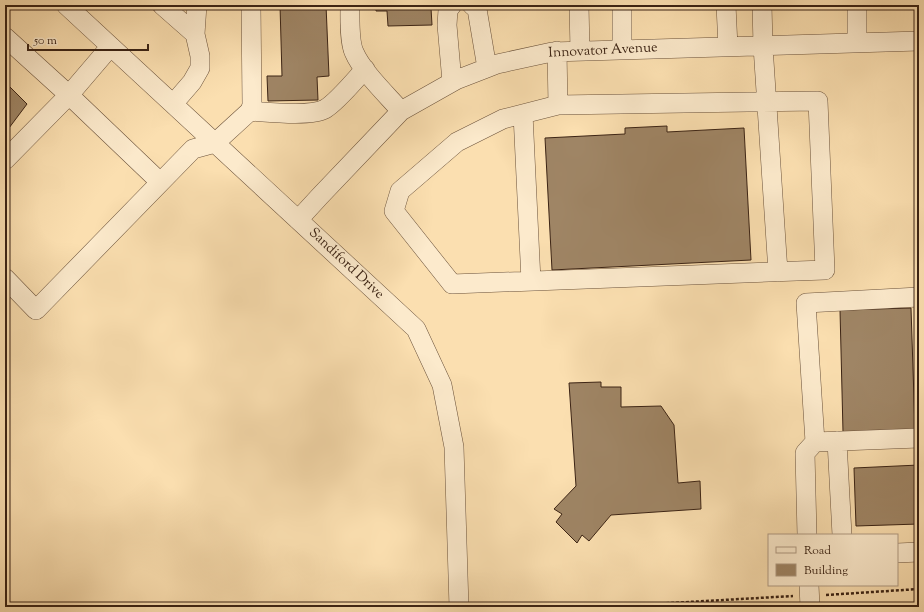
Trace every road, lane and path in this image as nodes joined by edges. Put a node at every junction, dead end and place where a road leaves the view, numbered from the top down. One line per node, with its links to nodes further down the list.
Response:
1 (66, 5): 18 (street, Sandiford Drive)
2 (162, 5): 13 (street)
3 (197, 5): 13 (street)
4 (251, 5): 31 (street)
5 (350, 5): 24 (street)
6 (452, 5): 25 (street)
7 (472, 5): 23 (street)
8 (579, 5): 22 (street)
9 (622, 5): 20 (street)
10 (726, 5): 19 (street)
11 (762, 5): 17 (street)
12 (857, 5): 16 (street)
13 (195, 34): 28 (street)
14 (5, 37): 26 (street)
15 (919, 41): 16 (street, Innovator Avenue)
16 (857, 43): 17 (street, Innovator Avenue)
17 (763, 46): 19 (street, Innovator Avenue); 27 (street)
18 (110, 47): 26 (street); 28 (street, Sandiford Drive)
19 (728, 47): 20 (street, Innovator Avenue)
20 (622, 50): 22 (street, Innovator Avenue)
21 (557, 51): 22 (street, Innovator Avenue); 23 (street, Innovator Avenue); 29 (street)
22 (580, 51)
23 (487, 68): 25 (street, Innovator Avenue)
24 (365, 69): 30 (street); 31 (street)
25 (452, 82): 30 (street, Innovator Avenue)
26 (69, 95): 34 (street); 35 (street)
27 (767, 103): 29 (street); 37 (street); 37 (street)
28 (173, 104): 33 (street, Sandiford Drive)
29 (558, 105): 32 (street)
30 (401, 110): 36 (street, Innovator Avenue)
31 (250, 111): 33 (street)
32 (523, 114): 39 (street); 39 (street)
33 (216, 143): 35 (street); 36 (street, Sandiford Drive)
34 (5, 160)
35 (160, 182): 38 (street)
36 (298, 220): 50 (street, Sandiford Drive)
37 (778, 272): 39 (street)
38 (5, 278)
39 (531, 281)
40 (919, 297): 43 (street)
41 (919, 438): 42 (street)
42 (836, 441): 43 (street); 45 (street)
43 (815, 442): 44 (street)
44 (807, 534)
45 (842, 534)
46 (919, 552): 47 (street)
47 (898, 553)
48 (919, 589): 49 (path)
49 (809, 596): 51 (path)
50 (459, 607)
51 (526, 607)

